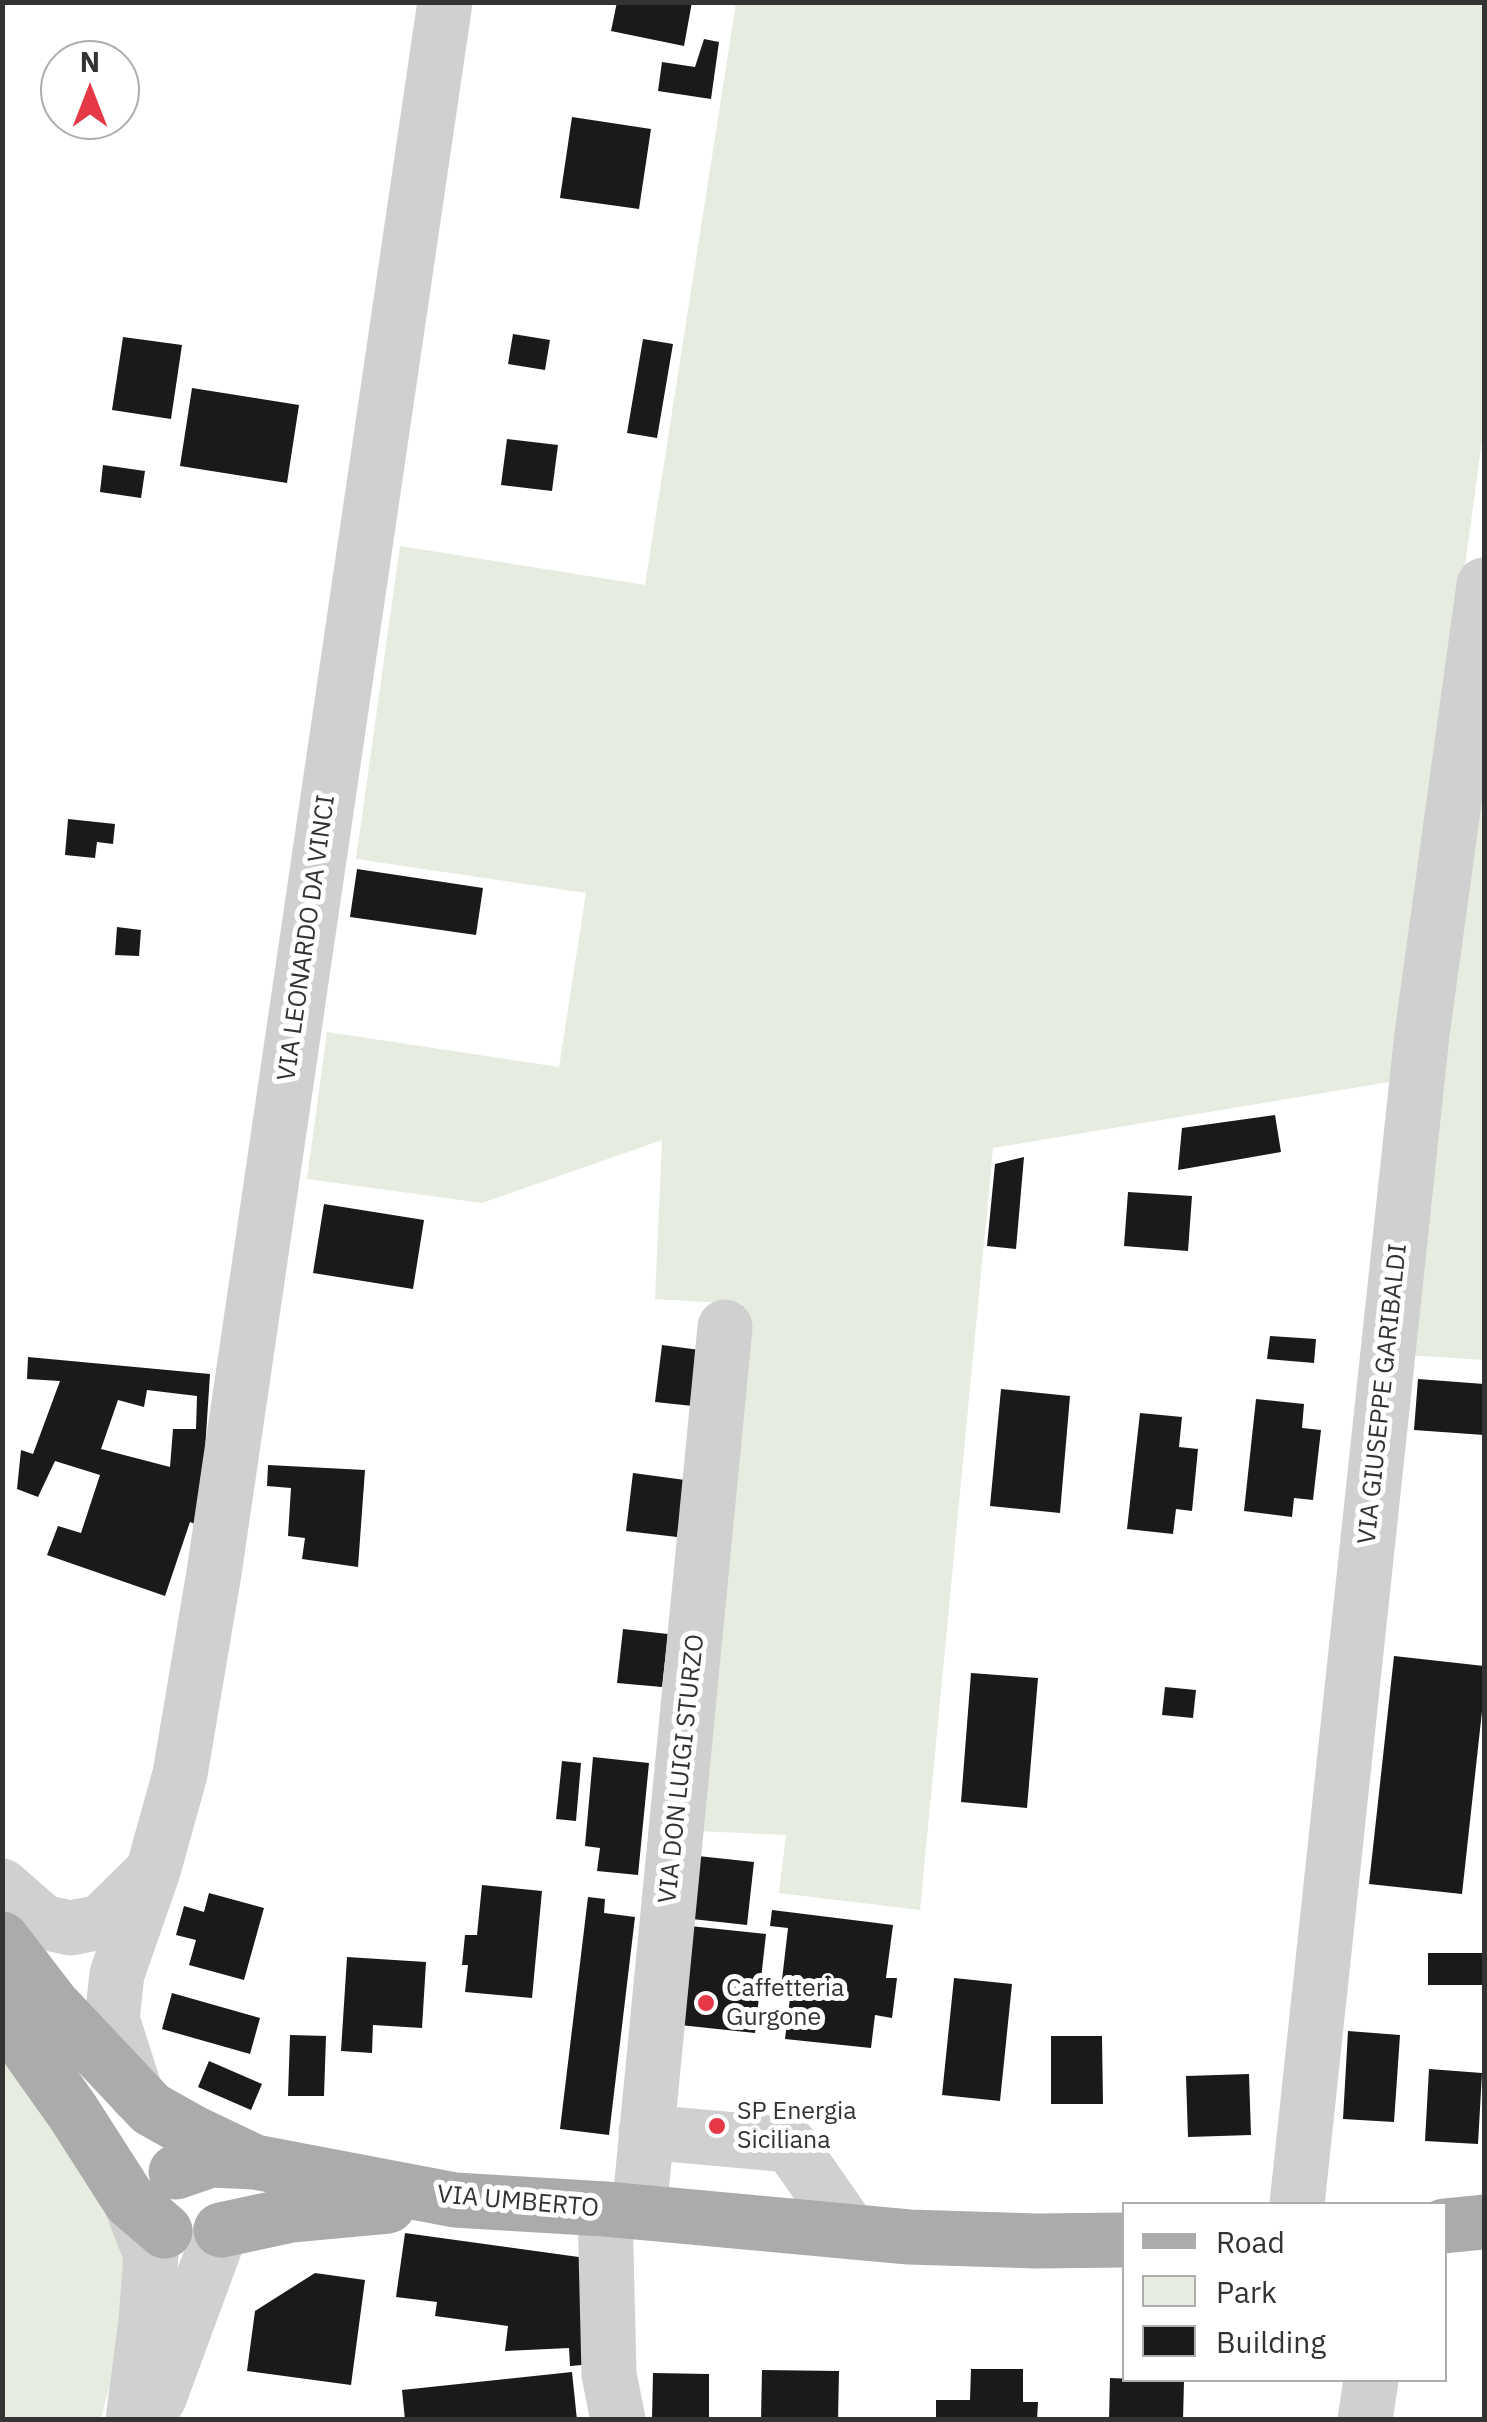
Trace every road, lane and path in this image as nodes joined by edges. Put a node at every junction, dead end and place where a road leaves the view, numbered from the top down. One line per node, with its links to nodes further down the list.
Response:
1 (445, 2): 4 (street, VIA LEONARDO DA VINCI)
2 (1484, 585): 12 (street, VIA GIUSEPPE GARIBALDI)
3 (725, 1327): 9 (street, VIA DON LUIGI STURZO)
4 (153, 1871): 5 (street); 8 (street, VIA LEONARDO DA VINCI)
5 (2, 1886)
6 (2, 1939): 8 (main road, VIA UMBERTO)
7 (2, 2012): 10 (main road)
8 (144, 2101): 10 (main road, VIA UMBERTO)
9 (646, 2132): 13 (street, VIA DON LUIGI STURZO); 17 (street)
10 (178, 2199): 11 (main road, VIA UMBERTO); 16 (main road); 20 (street)
11 (456, 2200): 13 (main road, VIA UMBERTO); 16 (main road)
12 (1297, 2202)
13 (622, 2210): 17 (main road, VIA UMBERTO); 22 (street, VIA DON LUIGI STURZO)
14 (1484, 2222): 15 (main road)
15 (1447, 2226)
16 (221, 2230): 21 (street)
17 (851, 2232): 18 (main road, VIA UMBERTO)
18 (1122, 2240)
19 (1371, 2382): 23 (street)
20 (133, 2420)
21 (151, 2420)
22 (618, 2420)
23 (1365, 2420)

